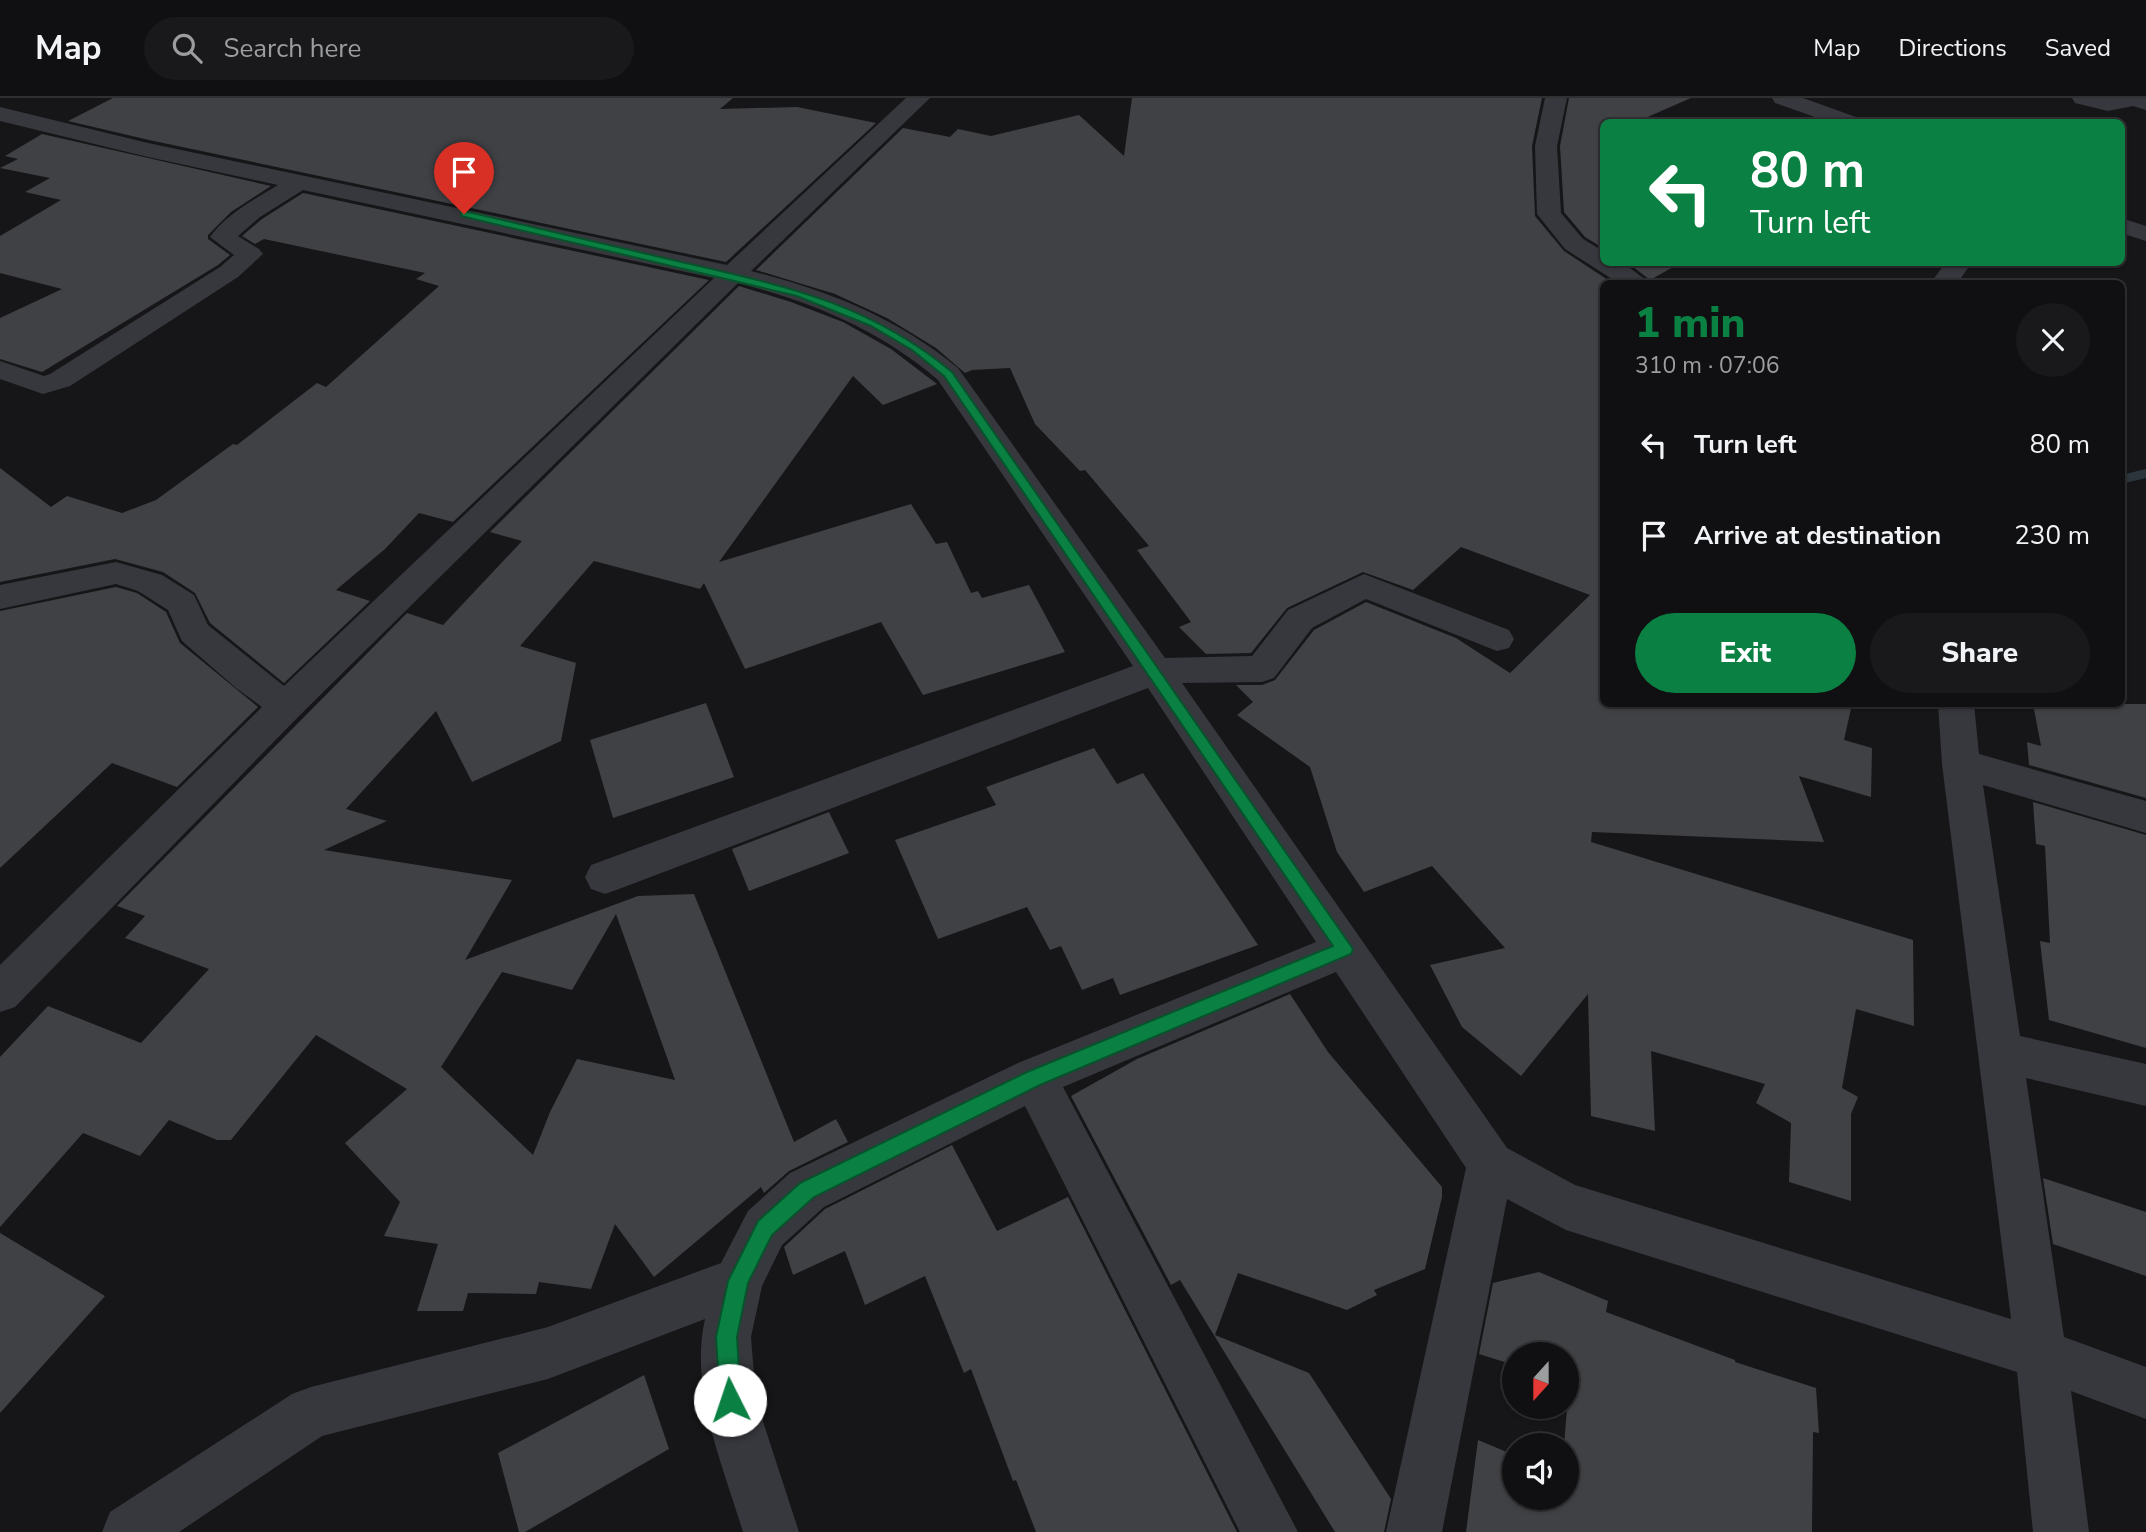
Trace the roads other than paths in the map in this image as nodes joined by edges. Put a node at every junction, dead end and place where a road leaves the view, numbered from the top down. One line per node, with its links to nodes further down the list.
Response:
1 (1556, 98): 12 (street)
2 (1783, 98): 7 (street)
3 (2083, 98): 5 (street)
4 (918, 100): 15 (street)
5 (2139, 100): 8 (street)
6 (0, 114): 9 (street)
7 (1840, 119)
8 (2110, 119)
9 (298, 183): 15 (street); 18 (street)
10 (2125, 226): 11 (street)
11 (2146, 234)
12 (1600, 260)
13 (1609, 266): 16 (street)
14 (1957, 266): 17 (street)
15 (731, 275): 21 (street); 22 (street)
16 (1632, 280)
17 (1946, 280)
18 (0, 369)
19 (0, 597): 22 (street)
20 (1497, 639): 21 (street)
21 (1154, 671): 26 (street); 27 (street)
22 (286, 706): 28 (street)
23 (1956, 707): 24 (street)
24 (1961, 764): 25 (street); 29 (street)
25 (2146, 817)
26 (605, 877)
27 (1345, 949): 30 (street); 32 (street)
28 (0, 993)
29 (2001, 1052): 31 (street); 34 (street)
30 (1034, 1079): 33 (street); 38 (street)
31 (2146, 1085)
32 (1490, 1164): 34 (street); 39 (street)
33 (738, 1281): 36 (street); 37 (street)
34 (2041, 1354): 35 (street); 40 (street)
35 (2146, 1393)
36 (131, 1532)
37 (771, 1532)
38 (1270, 1532)
39 (1414, 1532)
40 (2061, 1532)

